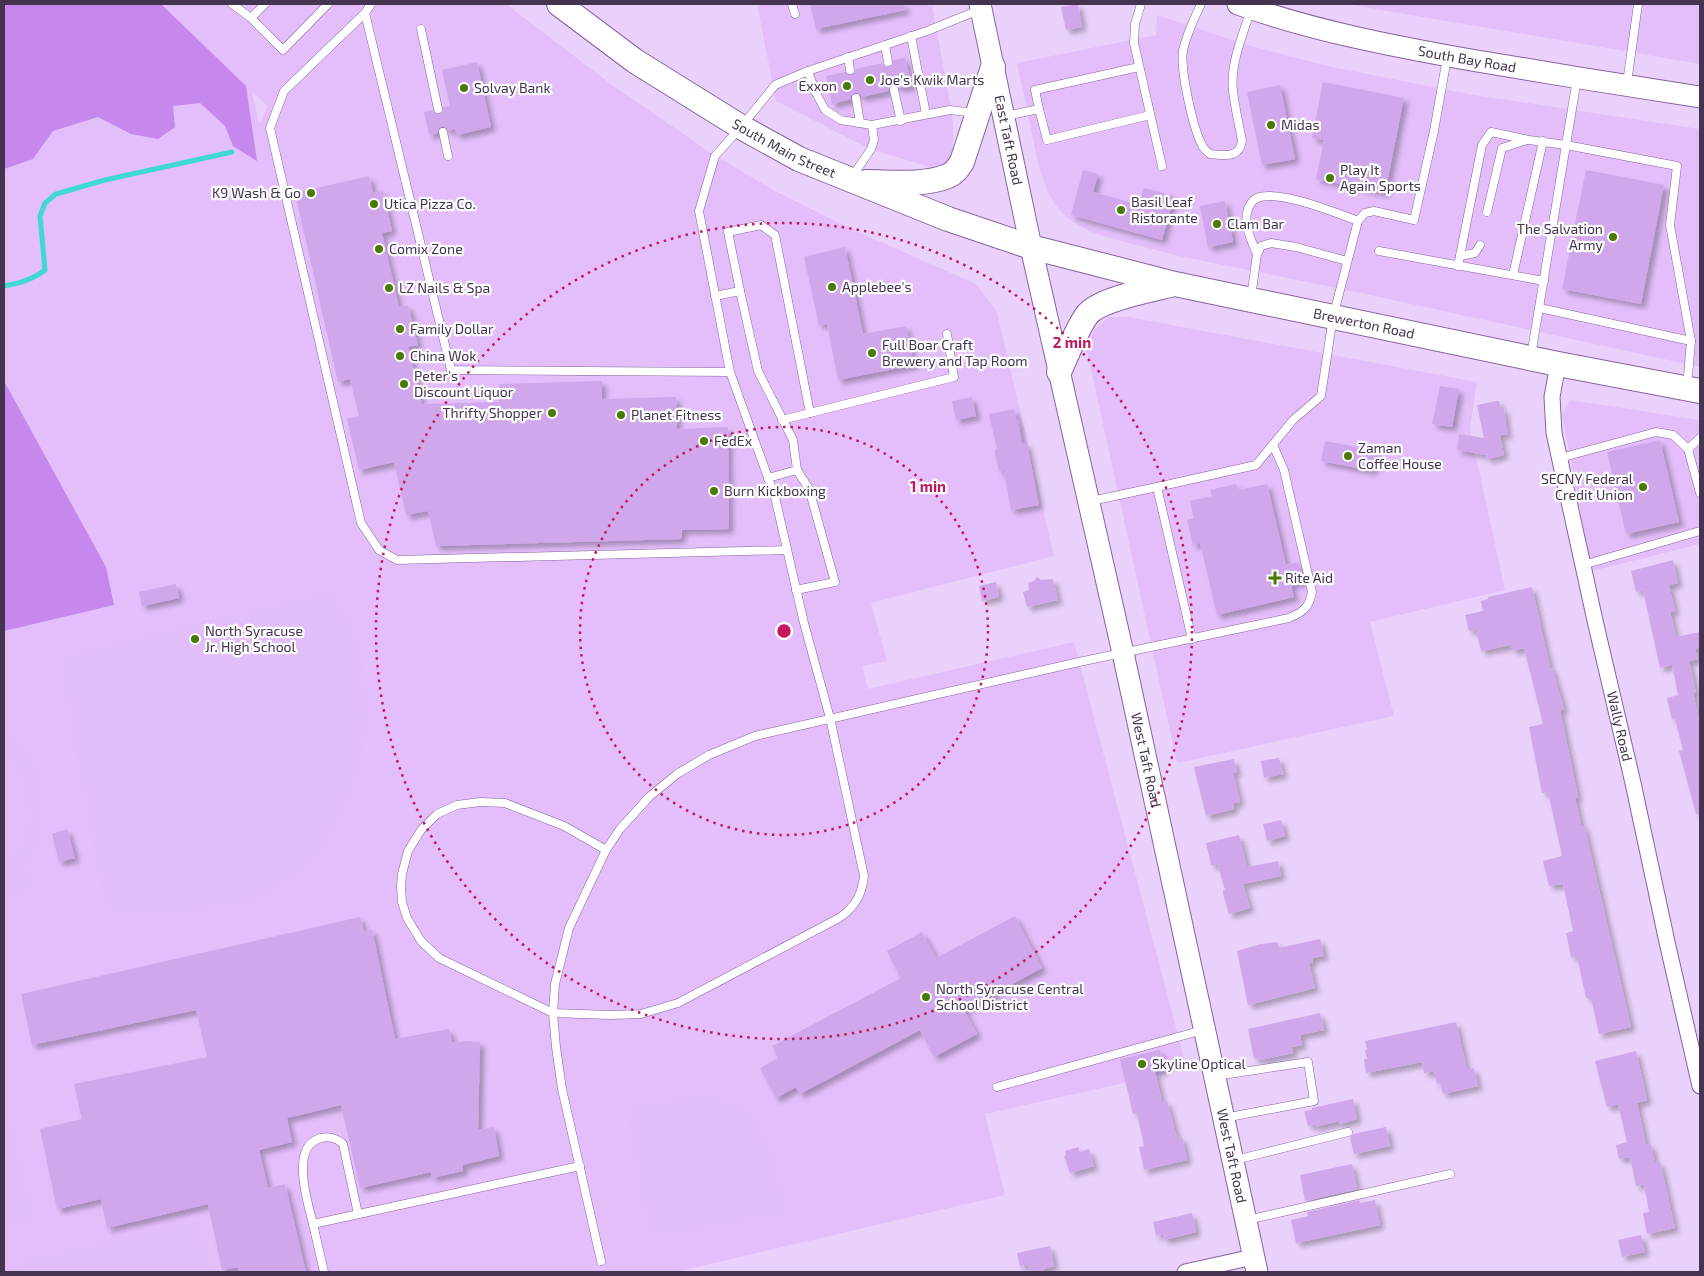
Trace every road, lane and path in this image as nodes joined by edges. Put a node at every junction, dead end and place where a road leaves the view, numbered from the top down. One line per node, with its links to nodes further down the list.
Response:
1 (232, 4): 14 (lane)
2 (265, 4): 14 (lane)
3 (328, 4): 14 (lane)
4 (371, 4): 12 (lane)
5 (559, 4): 39 (main road, South Main Street)
6 (792, 4): 13 (lane)
7 (1141, 4): 22 (lane)
8 (1201, 4): 11 (lane)
9 (1638, 4): 26 (lane)
10 (980, 6): 16 (lane); 21 (main road, East Taft Road)
11 (1245, 6): 18 (main road, South Bay Road)
12 (365, 13): 68 (lane); 83 (lane)
13 (794, 14)
14 (251, 18)
15 (421, 29): 30 (lane)
16 (911, 36): 17 (lane); 33 (lane)
17 (885, 45): 19 (lane); 20 (lane)
18 (1448, 56): 25 (main road, South Bay Road); 48 (lane)
19 (848, 58): 23 (lane); 24 (lane)
20 (888, 62)
21 (993, 67): 32 (main road); 35 (main road, East Taft Road)
22 (1139, 67): 31 (lane); 34 (lane)
23 (850, 70)
24 (808, 71): 37 (lane); 39 (lane)
25 (1577, 78): 26 (main road, South Bay Road); 43 (lane)
26 (1626, 85): 28 (main road, South Bay Road)
27 (894, 90): 36 (lane)
28 (1700, 97)
29 (856, 98): 37 (lane)
30 (438, 109)
31 (1040, 109): 34 (lane); 35 (lane)
32 (978, 113): 33 (lane); 46 (main road)
33 (926, 114): 36 (lane)
34 (1150, 115): 45 (lane)
35 (1004, 116): 50 (main road, East Taft Road)
36 (901, 121): 38 (lane)
37 (860, 124): 38 (lane)
38 (872, 125): 46 (lane)
39 (741, 127): 46 (main road, South Main Street); 60 (lane)
40 (443, 132): 44 (lane)
41 (1529, 140): 42 (lane); 47 (lane); 53 (lane)
42 (1543, 142): 43 (lane); 56 (lane)
43 (1566, 145): 57 (lane); 65 (lane)
44 (448, 156)
45 (1162, 166)
46 (852, 181): 50 (main road, South Main Street)
47 (1487, 212)
48 (1358, 221): 52 (lane); 54 (lane)
49 (1480, 245): 53 (lane)
50 (1031, 247): 58 (main road, Brewerton Road); 69 (main road, West Taft Road)
51 (1379, 251): 55 (lane)
52 (1257, 254): 54 (lane); 61 (lane)
53 (1460, 256): 55 (lane)
54 (1347, 261): 63 (lane)
55 (1458, 266): 56 (lane)
56 (1513, 276): 57 (lane)
57 (1544, 281): 62 (lane)
58 (1174, 284): 61 (main road, Brewerton Road); 69 (main road)
59 (740, 291): 60 (lane); 71 (lane); 72 (lane)
60 (715, 296): 68 (lane)
61 (1251, 300): 63 (main road, Brewerton Road)
62 (1540, 308): 65 (lane); 66 (lane)
63 (1333, 317): 66 (main road, Brewerton Road); 74 (lane)
64 (947, 334): 71 (lane)
65 (1690, 341): 70 (lane)
66 (1531, 358): 67 (main road, Brewerton Road)
67 (1558, 364): 70 (main road, Brewerton Road); 76 (street, Wally Road)
68 (730, 372): 78 (lane)
69 (1059, 372): 81 (main road, West Taft Road)
70 (1693, 390)
71 (810, 413): 72 (lane)
72 (782, 420): 77 (lane)
73 (1700, 438): 75 (lane)
74 (1273, 446): 79 (lane); 86 (lane)
75 (1688, 449): 76 (lane); 80 (lane)
76 (1560, 458): 84 (street, Wally Road)
77 (797, 470): 78 (lane); 85 (lane)
78 (768, 478): 83 (lane)
79 (1158, 487): 81 (lane); 86 (lane)
80 (1700, 494)
81 (1088, 501): 87 (main road, West Taft Road)
82 (1700, 531): 84 (lane)
83 (787, 550): 85 (lane)
84 (1583, 565): 93 (street, Wally Road)
85 (796, 590): 88 (lane)
86 (1192, 639): 87 (lane)
87 (1123, 653): 88 (lane); 91 (main road, West Taft Road)
88 (830, 718): 89 (lane); 90 (lane)
89 (606, 850): 90 (lane); 90 (lane)
90 (553, 1014): 98 (lane)
91 (1204, 1030): 92 (main road, West Taft Road); 94 (lane)
92 (1214, 1076): 95 (main road, West Taft Road); 95 (lane)
93 (1700, 1086)
94 (997, 1087)
95 (1223, 1118): 97 (main road, West Taft Road)
96 (1348, 1132): 97 (lane)
97 (1233, 1161): 101 (main road, West Taft Road)
98 (580, 1166): 100 (lane); 103 (lane)
99 (1450, 1174): 101 (lane)
100 (358, 1214): 102 (lane); 102 (lane)
101 (1246, 1220): 104 (main road, West Taft Road)
102 (313, 1224): 105 (lane)
103 (600, 1261)
104 (1255, 1265): 106 (street)
105 (324, 1272)
106 (1185, 1272)

